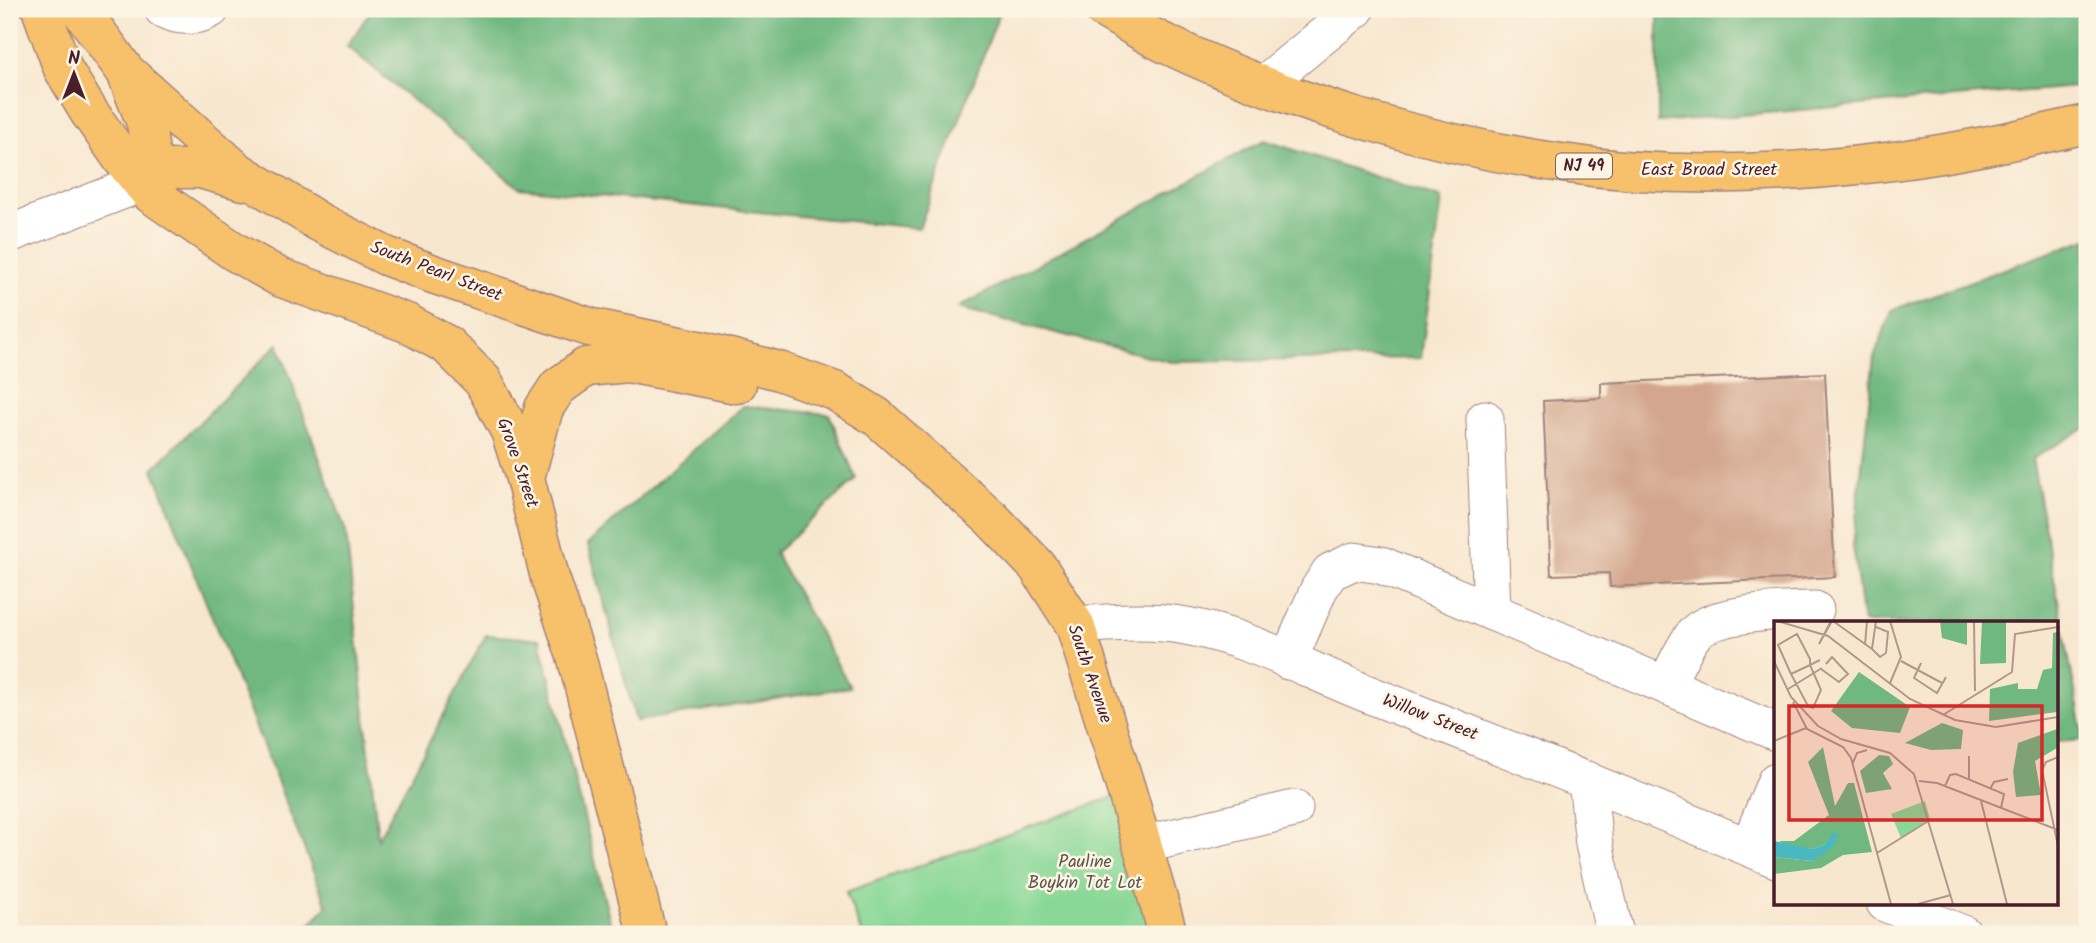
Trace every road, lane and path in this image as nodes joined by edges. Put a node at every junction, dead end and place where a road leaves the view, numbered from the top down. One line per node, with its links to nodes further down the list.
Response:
1 (41, 9): 10 (main road)
2 (80, 9): 7 (main road, South Pearl Street)
3 (163, 9): 4 (street)
4 (211, 9)
5 (1104, 9): 8 (main road, East Broad Street / NJ 49)
6 (1356, 9): 8 (street)
7 (126, 72): 10 (main road); 11 (main road, South Pearl Street)
8 (1264, 84): 9 (main road, East Broad Street / NJ 49)
9 (2087, 124)
10 (142, 183): 11 (main road); 12 (street); 15 (main road, Grove Street)
11 (262, 187): 13 (main road, South Pearl Street)
12 (9, 234)
13 (863, 408): 15 (main road); 18 (main road, South Avenue)
14 (1485, 419): 17 (street)
15 (525, 478): 28 (main road, Grove Street)
16 (1815, 610): 20 (street)
17 (1492, 612): 19 (street); 20 (street)
18 (1075, 625): 19 (street, Willow Street); 25 (main road, South Avenue)
19 (1288, 662): 22 (street, Willow Street)
20 (1666, 685): 21 (street)
21 (1774, 731)
22 (1587, 780): 26 (street, Willow Street); 30 (street)
23 (1774, 791): 26 (street)
24 (1294, 809): 25 (street)
25 (1142, 845): 29 (main road, South Avenue)
26 (1762, 853)
27 (1888, 904): 31 (street)
28 (646, 934)
29 (1168, 934)
30 (1615, 934)
31 (1963, 934)

